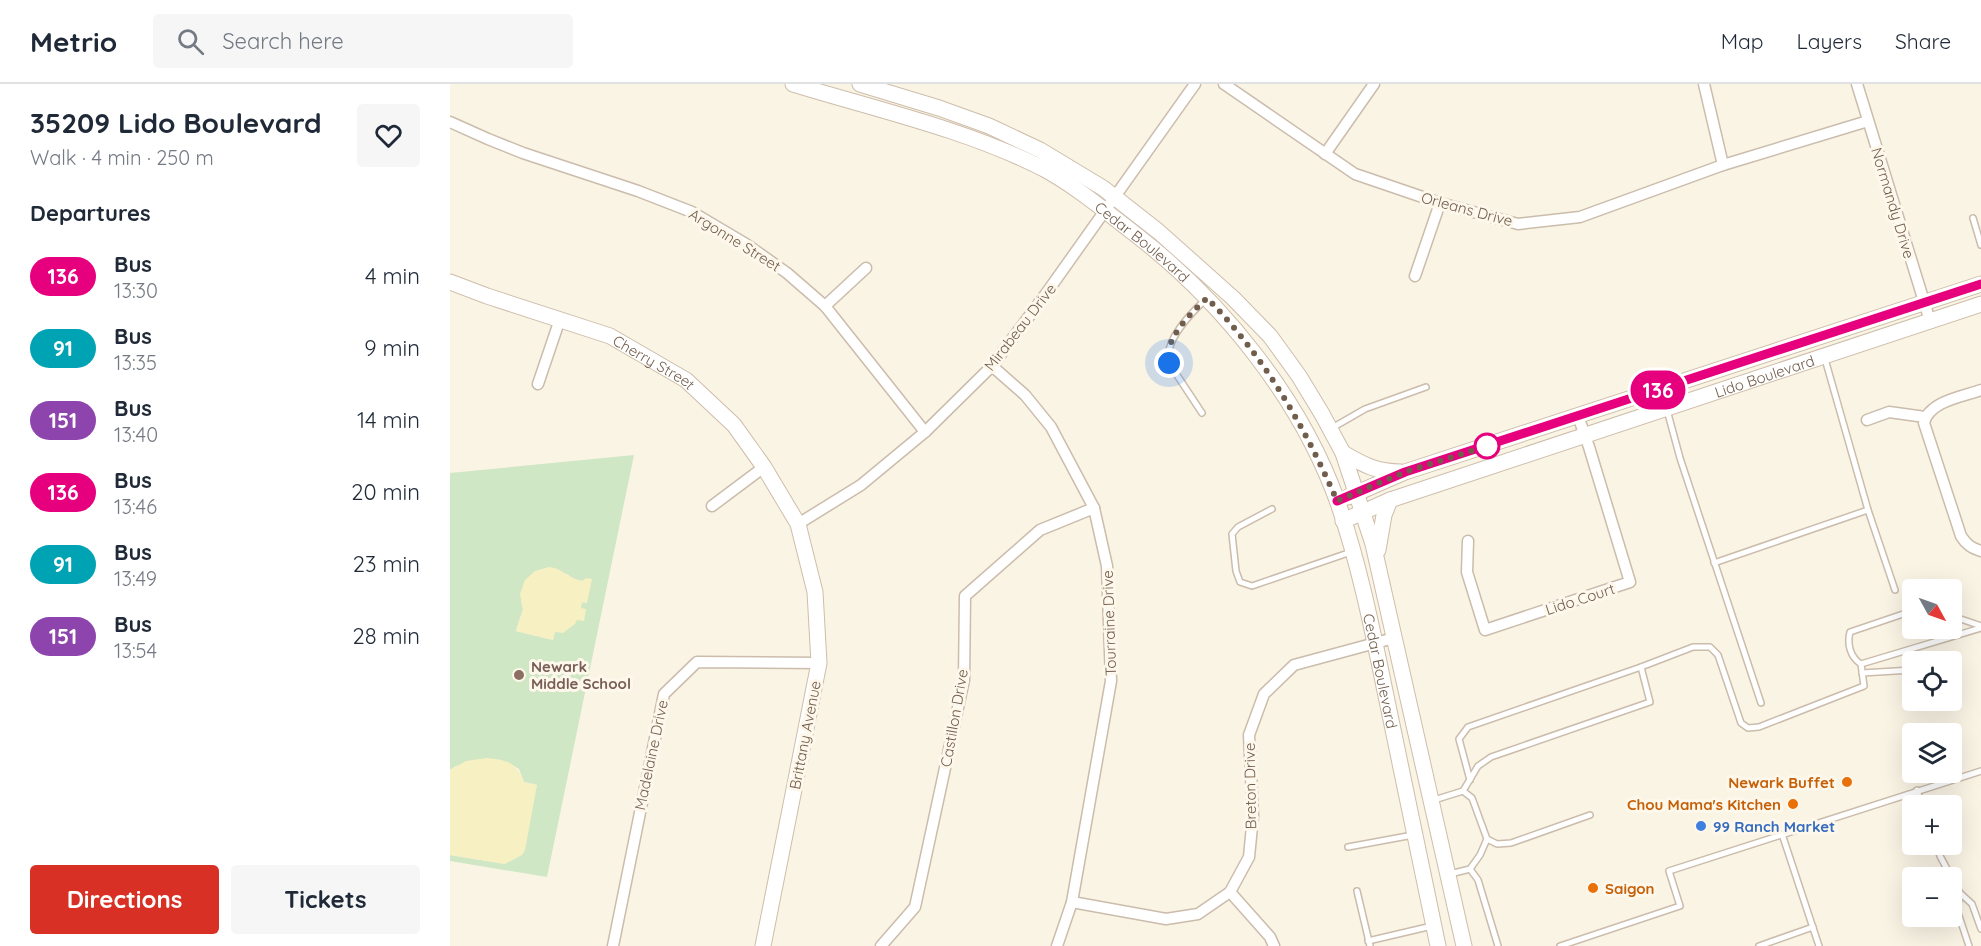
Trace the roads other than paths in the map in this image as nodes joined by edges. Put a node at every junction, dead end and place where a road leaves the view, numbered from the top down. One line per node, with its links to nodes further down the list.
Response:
1 (793, 84): 14 (street, Cedar Boulevard)
2 (860, 84): 12 (street, Cedar Boulevard)
3 (1195, 84): 12 (street, Mirabeau Drive)
4 (1224, 84): 10 (street, Orleans Drive)
5 (1374, 84): 10 (street)
6 (1704, 84): 11 (street)
7 (1857, 84): 8 (street, Normandy Drive)
8 (1868, 121): 11 (street, Orleans Drive); 22 (street, Normandy Drive)
9 (450, 122): 24 (street, Argonne Street)
10 (1325, 154): 13 (street, Orleans Drive)
11 (1723, 165): 13 (street, Orleans Drive)
12 (1115, 197): 14 (street, Mirabeau Drive); 39 (street, Cedar Boulevard)
13 (1440, 203): 18 (street)
14 (1106, 211): 21 (street, Cedar Boulevard); 28 (street, Mirabeau Drive)
15 (1973, 218): 16 (lane)
16 (1981, 245)
17 (866, 268): 24 (street)
18 (1415, 276)
19 (450, 282): 25 (street, Cherry Street)
20 (1981, 284): 22 (street, Lido Boulevard)
21 (1207, 298): 34 (lane); 46 (street, Cedar Boulevard)
22 (1924, 303): 26 (street, Normandy Drive); 32 (street, Lido Boulevard)
23 (1981, 304): 26 (street, Lido Boulevard)
24 (825, 306): 40 (street, Argonne Street)
25 (560, 320): 29 (street); 43 (street, Cherry Street)
26 (1930, 321): 27 (street, Lido Boulevard)
27 (1824, 357): 33 (street, Lido Boulevard); 51 (lane)
28 (992, 366): 40 (street, Mirabeau Drive); 49 (street, Tourraine Drive)
29 (538, 384)
30 (1426, 387): 39 (lane)
31 (1981, 390): 36 (street)
32 (1614, 404): 35 (street, Lido Boulevard); 38 (lane)
33 (1667, 409): 38 (street, Lido Boulevard); 59 (lane)
34 (1202, 413)
35 (1578, 416): 41 (street, Lido Court); 44 (street, Lido Boulevard)
36 (1925, 417): 37 (street); 56 (street)
37 (1867, 420)
38 (1621, 424): 41 (street, Lido Boulevard)
39 (1330, 429): 42 (street, Cedar Boulevard)
40 (925, 432): 54 (street, Mirabeau Drive)
41 (1585, 435): 47 (street, Lido Boulevard); 55 (street, Lido Court)
42 (1342, 453): 44 (street); 45 (street, Cedar Boulevard)
43 (764, 467): 48 (street); 54 (street, Cherry Street)
44 (1405, 472): 45 (street, Lido Boulevard)
45 (1356, 494): 46 (street, Lido Boulevard); 52 (street, Cedar Boulevard)
46 (1337, 501): 53 (street, Cedar Boulevard)
47 (1390, 501): 52 (street, Lido Boulevard); 58 (street)
48 (712, 506)
49 (1094, 508): 88 (street, Tourraine Drive); 96 (street, Castillon Drive)
50 (1272, 509): 57 (lane)
51 (1868, 510): 59 (lane); 60 (lane)
52 (1363, 512): 53 (street, Lido Boulevard); 58 (street, Cedar Boulevard)
53 (1343, 521): 57 (street, Cedar Boulevard)
54 (798, 524): 66 (street, Brittany Avenue)
55 (1468, 541)
56 (1981, 550)
57 (1353, 552): 65 (street, Cedar Boulevard)
58 (1377, 559): 64 (street, Cedar Boulevard)
59 (1714, 563): 71 (lane)
60 (1895, 590)
61 (1902, 614): 67 (lane)
62 (1962, 620): 63 (lane)
63 (1981, 627): 67 (lane)
64 (1394, 638): 65 (street, Breton Drive); 77 (street, Cedar Boulevard)
65 (1375, 644): 80 (street, Cedar Boulevard); 86 (street, Breton Drive)
66 (819, 663): 94 (street, Madelaine Drive); 95 (street, Brittany Avenue)
67 (1861, 664): 70 (lane)
68 (1641, 667): 70 (lane); 73 (lane); 73 (lane)
69 (1902, 671): 70 (lane)
70 (1862, 673)
71 (1761, 703)
72 (1981, 771): 74 (lane)
73 (1470, 780): 75 (lane)
74 (1917, 790): 76 (lane); 79 (lane)
75 (1463, 791): 77 (lane); 81 (lane)
76 (1919, 795)
77 (1432, 801): 84 (street, Cedar Boulevard)
78 (1590, 815): 81 (lane)
79 (1782, 834): 91 (lane); 102 (lane)
80 (1414, 835): 82 (lane); 90 (street, Cedar Boulevard)
81 (1487, 839): 83 (lane)
82 (1348, 847)
83 (1470, 869): 84 (lane); 101 (lane)
84 (1448, 874): 100 (street, Cedar Boulevard)
85 (1357, 891): 93 (lane)
86 (1230, 892): 88 (street, Breton Drive); 98 (street)
87 (1962, 895): 92 (lane)
88 (1072, 902): 97 (street, Tourraine Drive)
89 (1962, 925): 105 (lane)
90 (1434, 926): 93 (lane); 99 (street, Cedar Boulevard)
91 (1813, 927): 103 (lane); 104 (lane)
92 (1981, 929)
93 (1369, 944)
94 (613, 946)
95 (763, 946)
96 (881, 946)
97 (1058, 946)
98 (1274, 946)
99 (1438, 946)
100 (1464, 946)
101 (1498, 946)
102 (1560, 946)
103 (1759, 946)
104 (1819, 946)
105 (1969, 946)

